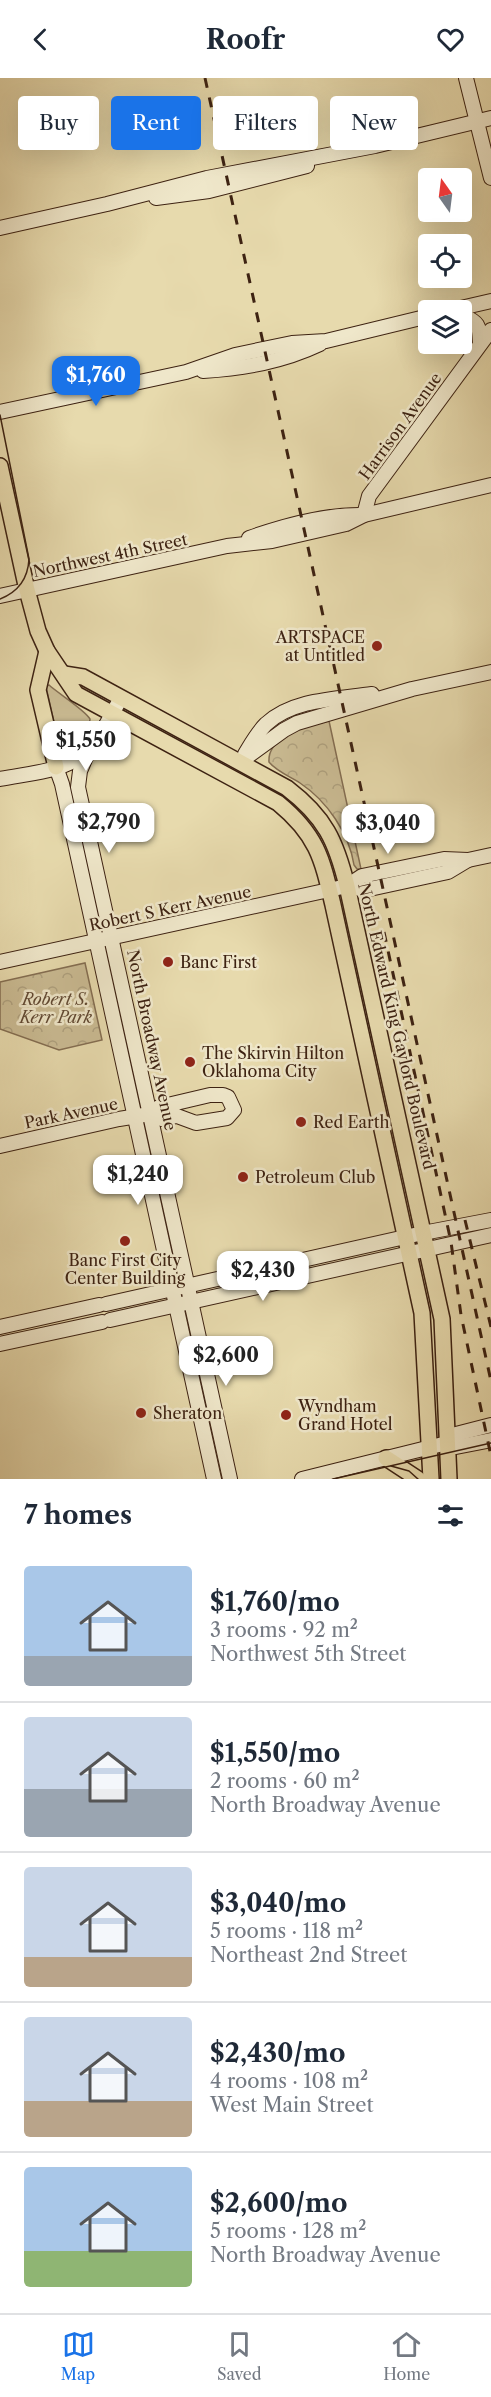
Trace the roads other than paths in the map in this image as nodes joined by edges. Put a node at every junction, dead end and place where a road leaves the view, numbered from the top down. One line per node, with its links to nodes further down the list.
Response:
1 (466, 78): 3 (street)
2 (491, 118): 3 (street)
3 (477, 122): 4 (street); 5 (street)
4 (491, 178)
5 (0, 228)
6 (491, 301): 7 (street)
7 (472, 305)
8 (418, 319): 11 (street)
9 (472, 320): 12 (street)
10 (491, 330): 12 (street, Harrison Avenue)
11 (326, 341): 13 (street); 13 (street)
12 (480, 344): 17 (street, Harrison Avenue)
13 (186, 372): 14 (street)
14 (0, 412)
15 (0, 466): 18 (main road)
16 (491, 485): 17 (street, Northwest 4th Street)
17 (364, 515): 18 (street, Northwest 4th Street)
18 (27, 590): 19 (street, Northwest 4th Street); 20 (main road)
19 (0, 596)
20 (47, 651): 22 (main road); 27 (main road)
21 (491, 672): 26 (street)
22 (64, 674): 23 (main road); 24 (main road)
23 (116, 696): 24 (street); 26 (main road, North Edward King Gaylord Boulevard)
24 (108, 711): 25 (street); 27 (street); 28 (main road)
25 (88, 750): 27 (street); 33 (street, North Broadway Avenue)
26 (240, 762): 28 (street); 31 (main road, North Edward King Gaylord Boulevard)
27 (56, 767): 29 (street); 34 (street, North Broadway Avenue)
28 (231, 776): 32 (main road)
29 (0, 780)
30 (491, 855): 31 (street, Robert S Kerr Avenue)
31 (347, 886): 32 (street, Robert S Kerr Avenue); 37 (main road, North Edward King Gaylord Boulevard)
32 (330, 890): 33 (street, Robert S Kerr Avenue); 36 (main road)
33 (111, 938): 34 (street, Robert S Kerr Avenue); 38 (street, North Broadway Avenue)
34 (96, 941): 35 (street, Robert S Kerr Avenue); 39 (street, North Broadway Avenue)
35 (0, 962)
36 (361, 1030): 37 (main road); 44 (main road)
37 (381, 1036): 42 (main road, North Edward King Gaylord Boulevard)
38 (150, 1114): 38 (street, Park Avenue); 39 (street, Park Avenue); 49 (street, North Broadway Avenue)
39 (134, 1117): 40 (street, Park Avenue); 50 (street, North Broadway Avenue)
40 (0, 1146)
41 (491, 1220): 42 (street)
42 (423, 1233): 44 (street); 45 (main road, North Edward King Gaylord Boulevard)
43 (491, 1235): 45 (street)
44 (406, 1237): 46 (main road); 47 (street)
45 (427, 1250): 46 (street); 59 (main road, North Edward King Gaylord Boulevard)
46 (409, 1254): 48 (street); 60 (main road)
47 (292, 1262): 48 (street); 49 (street)
48 (296, 1279): 51 (street)
49 (187, 1285): 50 (street); 51 (street, North Broadway Avenue)
50 (172, 1289): 52 (street, North Broadway Avenue); 53 (street)
51 (191, 1302): 52 (street); 63 (street, North Broadway Avenue)
52 (176, 1305): 55 (street); 62 (street, North Broadway Avenue)
53 (24, 1322): 54 (street); 55 (street)
54 (0, 1327)
55 (28, 1338): 56 (street)
56 (0, 1344)
57 (491, 1425): 59 (street)
58 (491, 1440): 59 (street)
59 (447, 1443): 60 (street); 67 (main road, North Edward King Gaylord Boulevard)
60 (430, 1447): 61 (street); 66 (main road)
61 (386, 1458): 64 (street); 65 (main road)
62 (214, 1479)
63 (230, 1479)
64 (302, 1479)
65 (418, 1479)
66 (431, 1479)
67 (448, 1479)

